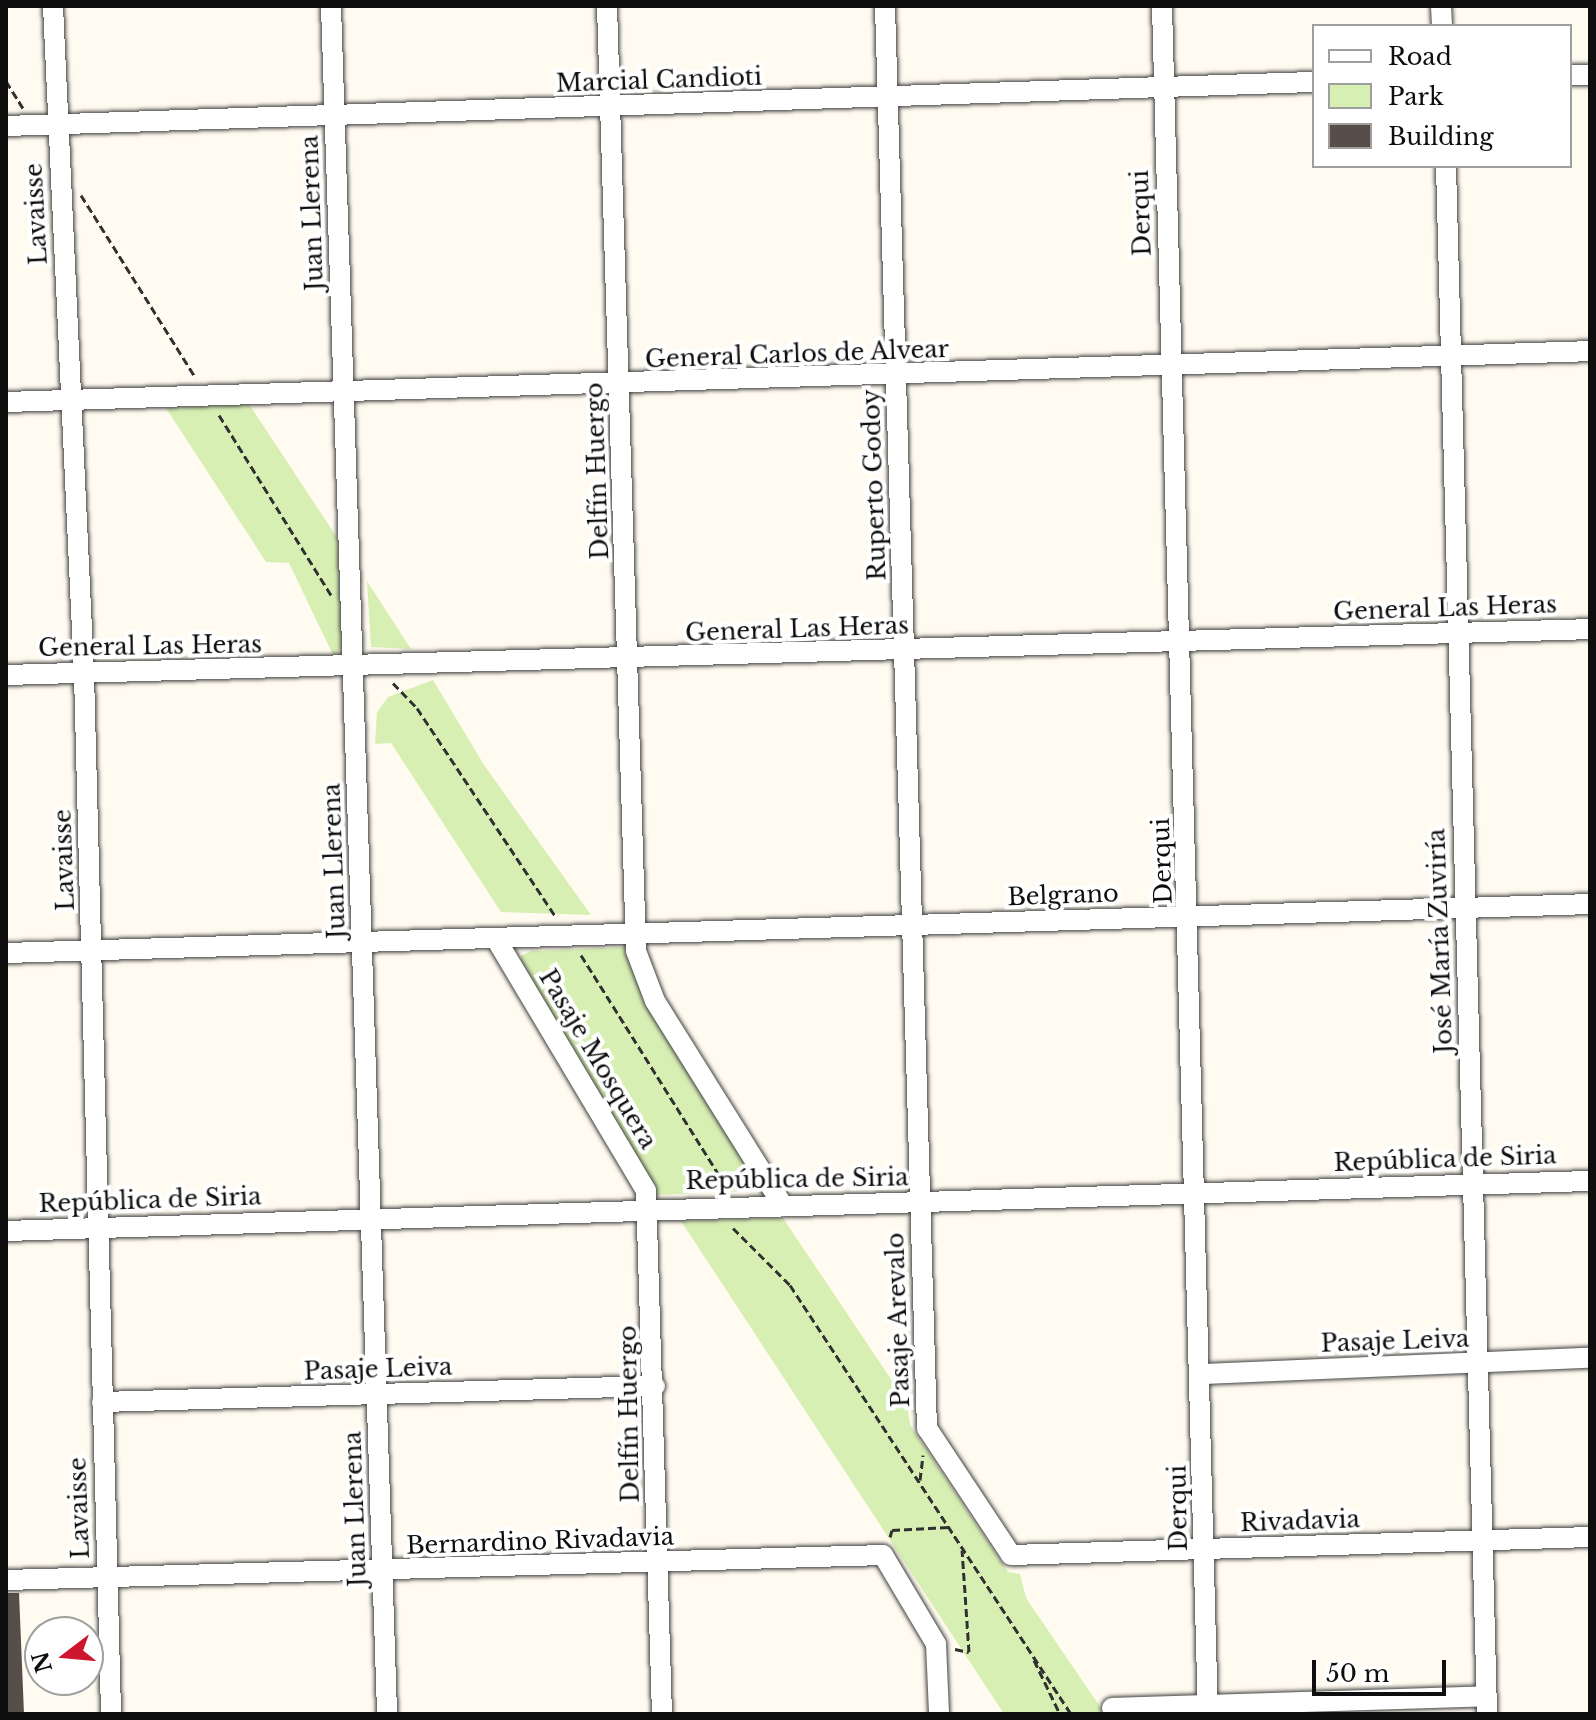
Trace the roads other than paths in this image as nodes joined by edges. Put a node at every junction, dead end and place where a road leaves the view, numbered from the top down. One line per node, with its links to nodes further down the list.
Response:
1 (53, 6): 11 (street, Lavaisse)
2 (331, 6): 10 (street, Juan Llerena)
3 (607, 6): 9 (street, Delfín Huergo)
4 (885, 6): 8 (street, Ruperto Godoy)
5 (1162, 6): 7 (street, Derqui)
6 (1312, 82): 7 (street, Marcial Candioti)
7 (1164, 84): 8 (street, Marcial Candioti); 16 (street, Derqui)
8 (887, 95): 9 (street, Marcial Candioti); 17 (street, Ruperto Godoy)
9 (610, 109): 10 (street, Marcial Candioti); 18 (street, Delfín Huergo)
10 (335, 115): 11 (street, Marcial Candioti); 19 (street, Juan Llerena)
11 (58, 125): 12 (street, Marcial Candioti); 20 (street, Lavaisse)
12 (6, 126)
13 (1446, 168): 15 (street, José María Zuviría)
14 (1590, 351): 15 (street, General Carlos de Alvear)
15 (1452, 355): 16 (street, General Carlos de Alvear); 23 (street, José María Zuviría)
16 (1172, 367): 17 (street, General Carlos de Alvear); 24 (street, Derqui)
17 (897, 376): 18 (street, General Carlos de Alvear); 25 (street, Ruperto Godoy)
18 (621, 386): 19 (street, General Carlos de Alvear); 26 (street, Delfín Huergo)
19 (344, 389): 20 (street, General Carlos de Alvear); 27 (street, Juan Llerena)
20 (71, 400): 21 (street, General Carlos de Alvear); 28 (street, Lavaisse)
21 (6, 402)
22 (1590, 629): 23 (street, General Las Heras)
23 (1457, 635): 24 (street, General Las Heras); 31 (street, José María Zuviría)
24 (1182, 642): 25 (street, General Las Heras); 32 (street, Derqui)
25 (905, 651): 26 (street, General Las Heras); 33 (street, Ruperto Godoy)
26 (628, 661): 27 (street, General Las Heras); 34 (street, Delfín Huergo)
27 (352, 668): 28 (street, General Las Heras); 36 (street, Juan Llerena)
28 (84, 674): 29 (street, General Las Heras); 37 (street, Lavaisse)
29 (6, 675)
30 (1590, 904): 31 (street, Belgrano)
31 (1466, 911): 32 (street, Belgrano); 40 (street, José María Zuviría)
32 (1190, 918): 33 (street, Belgrano); 41 (street, Derqui)
33 (913, 925): 34 (street, Belgrano); 42 (street, Ruperto Godoy)
34 (634, 935): 35 (street, Belgrano); 43 (street)
35 (496, 939): 36 (street, Belgrano); 44 (street, Pasaje Mosquera)
36 (364, 942): 37 (street, Belgrano); 45 (street, Juan Llerena)
37 (92, 951): 38 (street, Belgrano); 46 (street, Lavaisse)
38 (6, 953)
39 (1590, 1181): 40 (street, República de Siria)
40 (1473, 1185): 41 (street, República de Siria); 49 (street, José María Zuviría)
41 (1197, 1193): 42 (street, República de Siria); 50 (street, Derqui)
42 (921, 1202): 43 (street, República de Siria); 57 (street, Pasaje Arevalo)
43 (783, 1206): 44 (street, República de Siria)
44 (650, 1209): 45 (street, República de Siria); 51 (street, Delfín Huergo)
45 (370, 1220): 46 (street, República de Siria); 52 (street, Juan Llerena)
46 (97, 1228): 47 (street, República de Siria); 53 (street, Lavaisse)
47 (6, 1231)
48 (1590, 1358): 49 (street, Pasaje Leiva)
49 (1478, 1364): 50 (street, Pasaje Leiva); 55 (street, José María Zuviría)
50 (1202, 1374): 56 (street, Derqui)
51 (655, 1386): 52 (street, Pasaje Leiva); 58 (street, Delfín Huergo)
52 (377, 1395): 53 (street, Pasaje Leiva); 59 (street, Juan Llerena)
53 (102, 1402): 61 (street, Lavaisse)
54 (1590, 1537): 55 (street, Rivadavia)
55 (1482, 1542): 56 (street, Rivadavia); 62 (street, José María Zuviría)
56 (1204, 1550): 57 (street, Rivadavia); 64 (street, Derqui)
57 (1011, 1555)
58 (657, 1563): 59 (street, Bernardino Rivadavia); 67 (street, Delfín Huergo); 68 (street, Bernardino Rivadavia)
59 (384, 1572): 61 (street, Bernardino Rivadavia); 66 (street, Juan Llerena)
60 (6, 1580): 61 (street, Bernardino Rivadavia)
61 (107, 1580): 65 (street, Lavaisse)
62 (1487, 1705): 64 (street)
63 (1111, 1706): 64 (street)
64 (1208, 1709)
65 (111, 1714)
66 (387, 1714)
67 (662, 1714)
68 (939, 1714)

